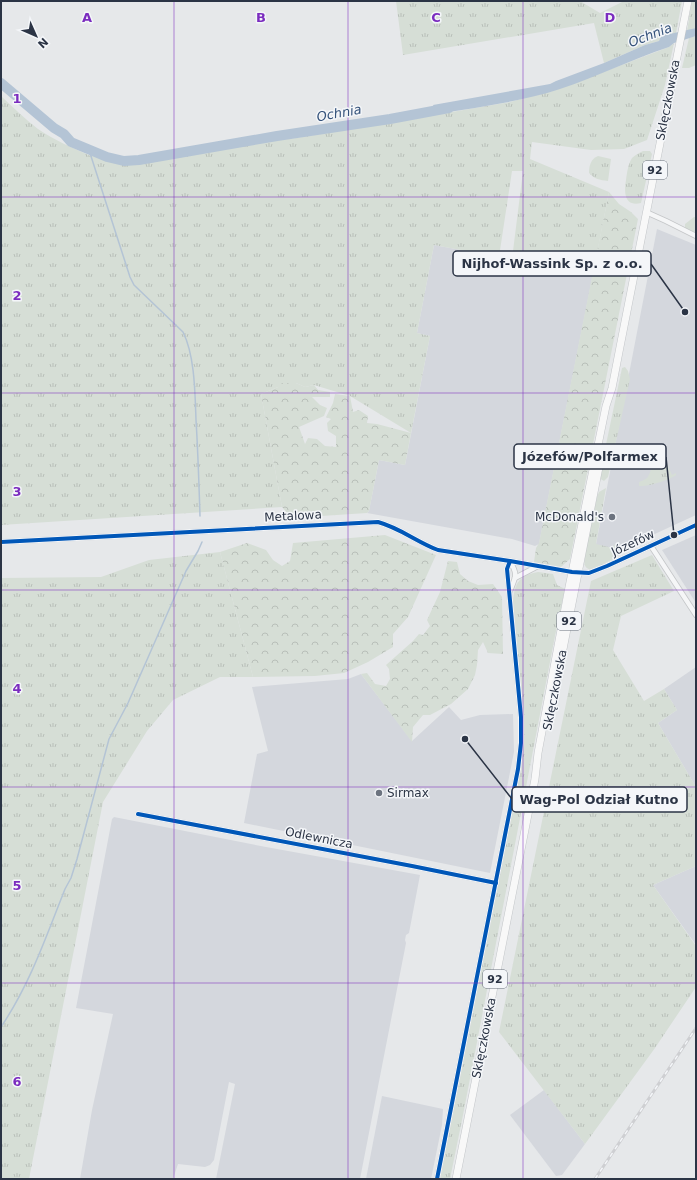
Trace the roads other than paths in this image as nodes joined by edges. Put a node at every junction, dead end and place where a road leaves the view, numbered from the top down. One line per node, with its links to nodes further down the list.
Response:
1 (688, 1): 2 (main road, Sklęczkowska / 92)
2 (646, 212): 3 (street); 9 (main road, Sklęczkowska / 92)
3 (696, 236)
4 (696, 525): 6 (street, Józefów)
5 (1, 542): 7 (street, Metalowa)
6 (651, 546): 9 (street, Józefów); 12 (street)
7 (510, 561): 8 (street, Metalowa); 10 (street); 11 (street)
8 (538, 566): 9 (street, Metalowa); 10 (street)
9 (575, 573): 16 (main road, Sklęczkowska / 92)
10 (515, 578): 11 (street)
11 (510, 593): 14 (street)
12 (696, 615)
13 (138, 814): 14 (street, Odlewnicza)
14 (496, 883): 15 (street)
15 (436, 1179)
16 (456, 1179)

